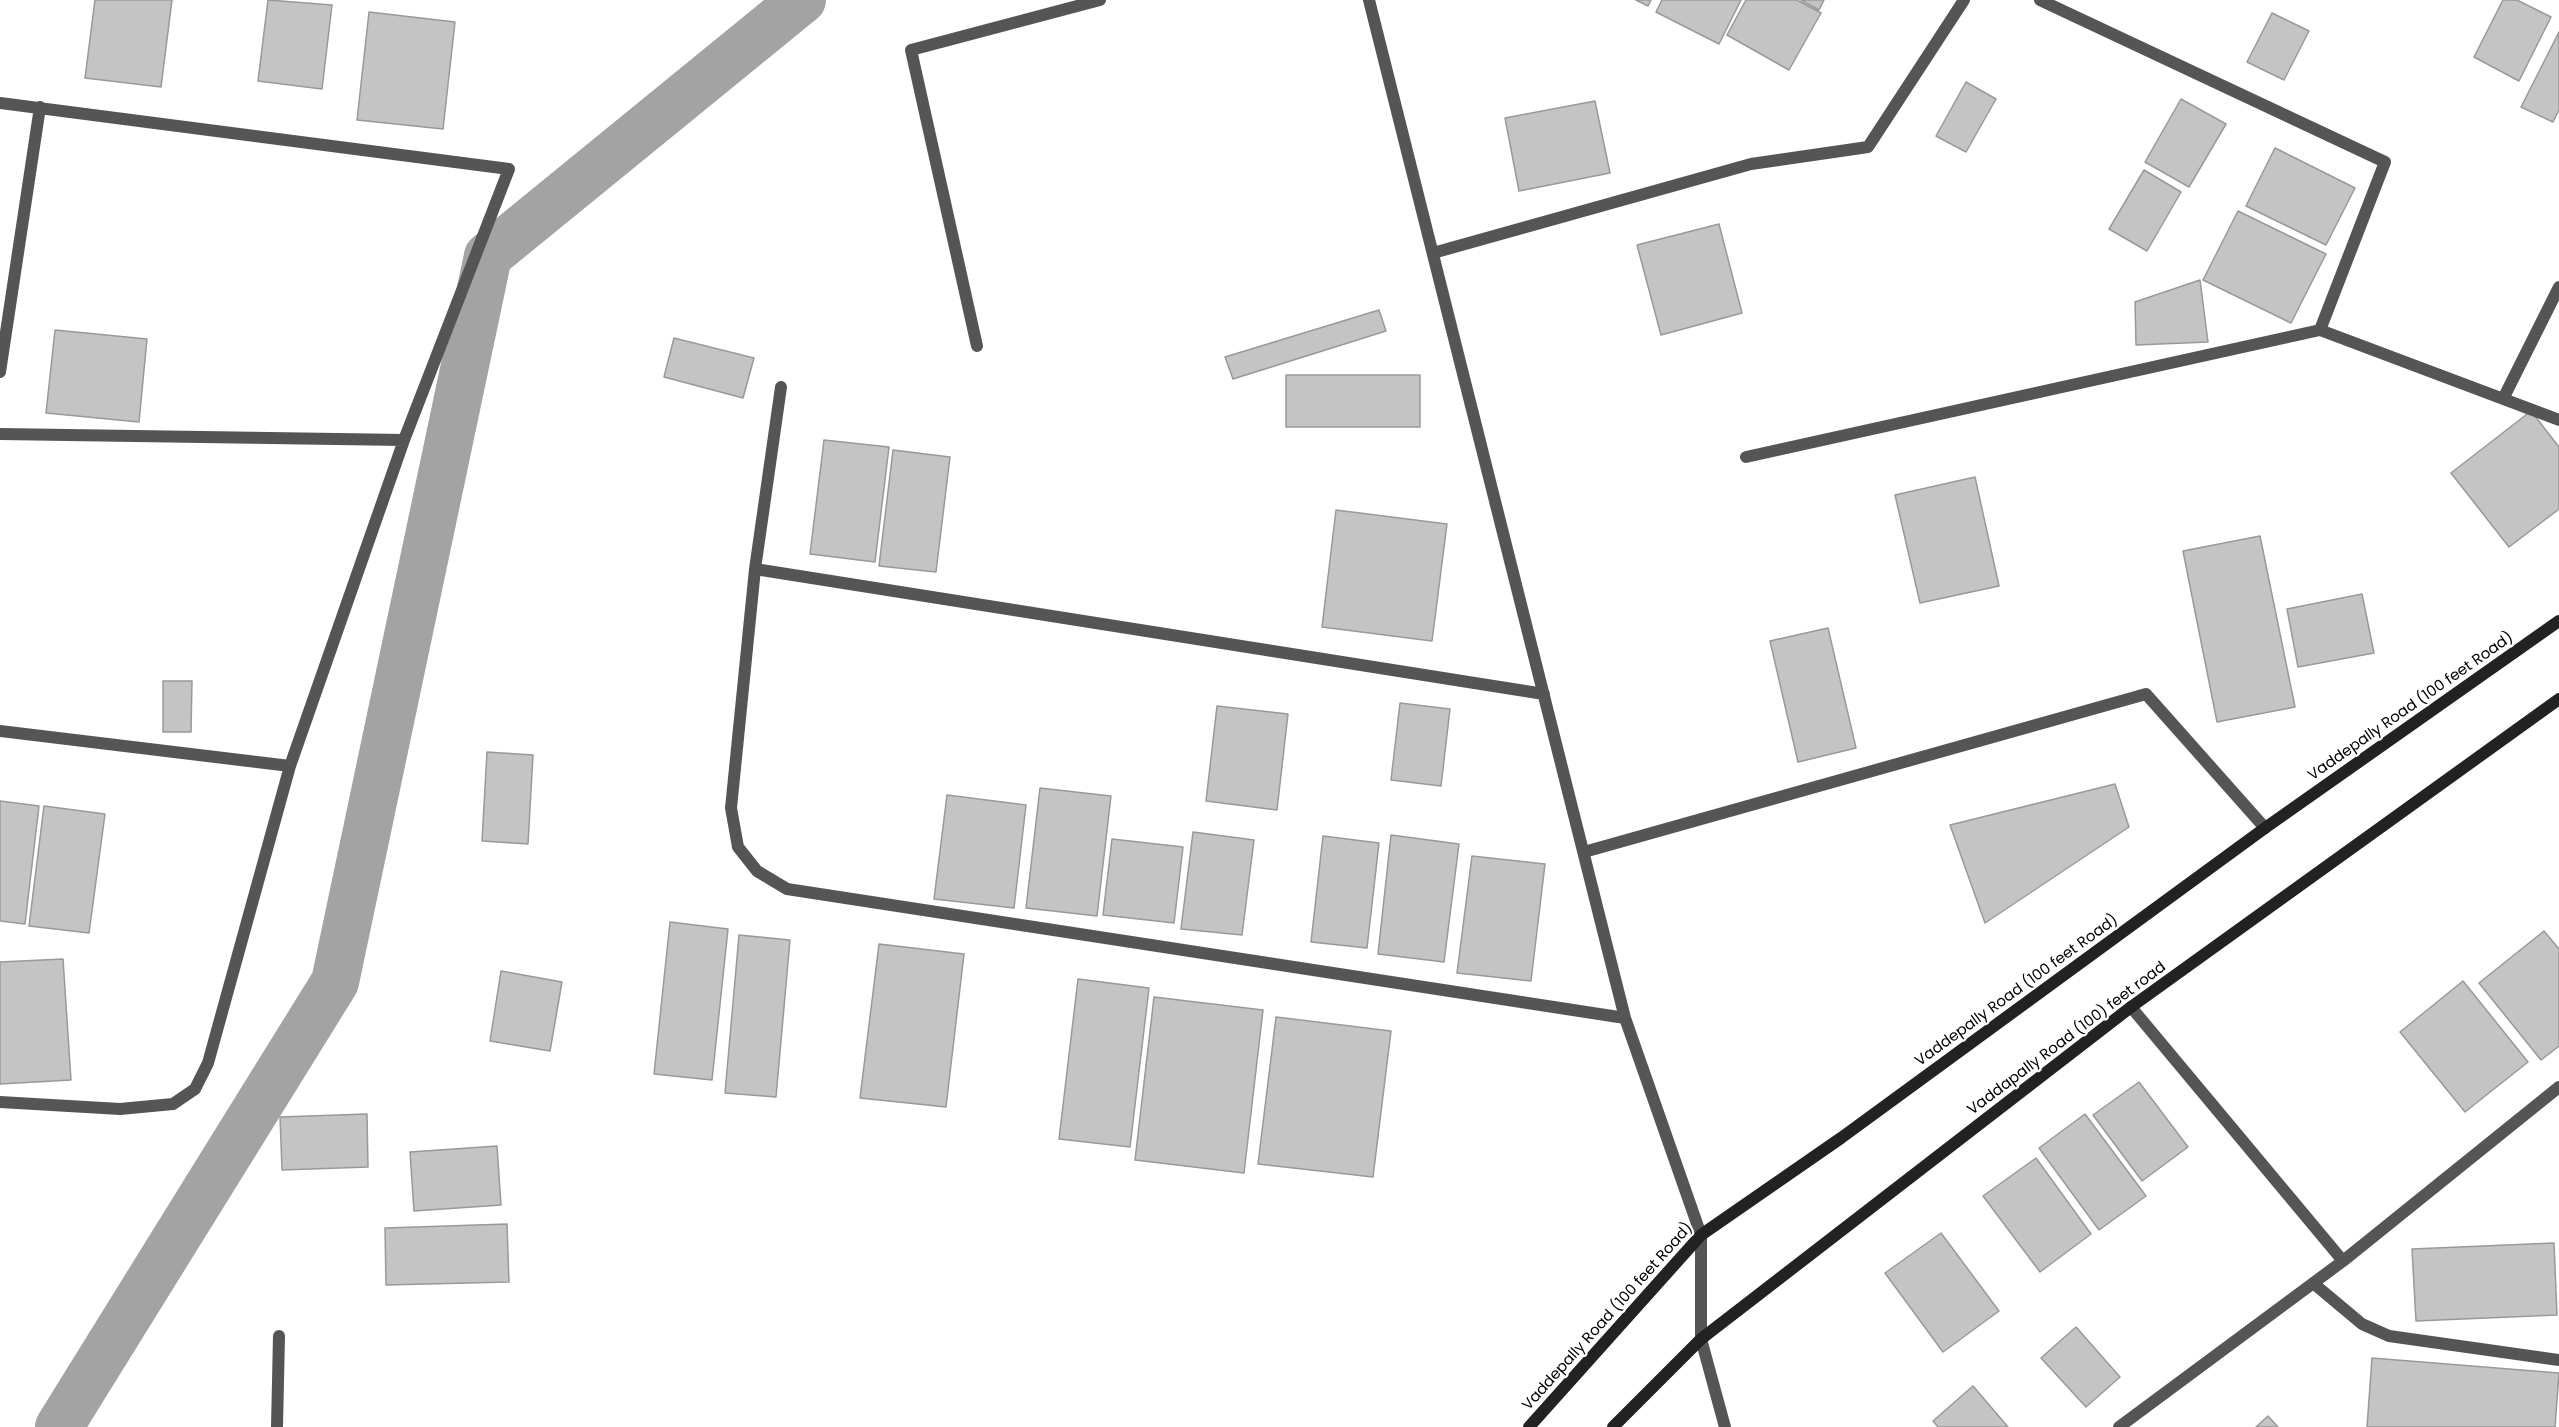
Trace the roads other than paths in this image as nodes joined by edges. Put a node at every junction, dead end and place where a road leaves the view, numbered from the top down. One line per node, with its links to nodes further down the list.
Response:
1 (1100, 0): 10 (street)
2 (1369, 0): 7 (street)
3 (1964, 0): 7 (street)
4 (2040, 0): 9 (street)
5 (0, 103): 6 (street)
6 (40, 108): 11 (street); 16 (street)
7 (1433, 253): 20 (street)
8 (2559, 287): 13 (street)
9 (2320, 330): 13 (street); 17 (street)
10 (976, 346)
11 (0, 372)
12 (782, 387): 18 (street)
13 (2503, 399): 14 (street)
14 (2559, 420)
15 (0, 434): 16 (street)
16 (404, 440): 23 (street)
17 (1746, 457)
18 (755, 569): 20 (street); 27 (street)
19 (2559, 621): 24 (main road, Vaddepally Road (100 feet Road))
20 (1544, 694): 25 (street)
21 (2559, 699): 26 (main road, Vaddapally Road (100) feet road)
22 (0, 731): 23 (street)
23 (290, 766): 29 (street)
24 (2265, 828): 25 (street); 30 (main road, Vaddepally Road (100 feet Road))
25 (1584, 852): 27 (street)
26 (2131, 1007): 31 (street); 34 (main road, Vaddapally Road (100) feet road)
27 (1625, 1018): 30 (street)
28 (2559, 1087): 31 (street)
29 (0, 1102)
30 (1701, 1235): 34 (street); 37 (main road, Vaddepally Road (100 feet Road))
31 (2343, 1261): 32 (street)
32 (2313, 1283): 35 (street); 40 (street)
33 (279, 1336): 36 (street)
34 (1701, 1339): 38 (main road, Vaddapally Road (100) feet road); 39 (street)
35 (2559, 1360)
36 (277, 1427)
37 (1529, 1427)
38 (1613, 1427)
39 (1725, 1427)
40 (2119, 1427)

